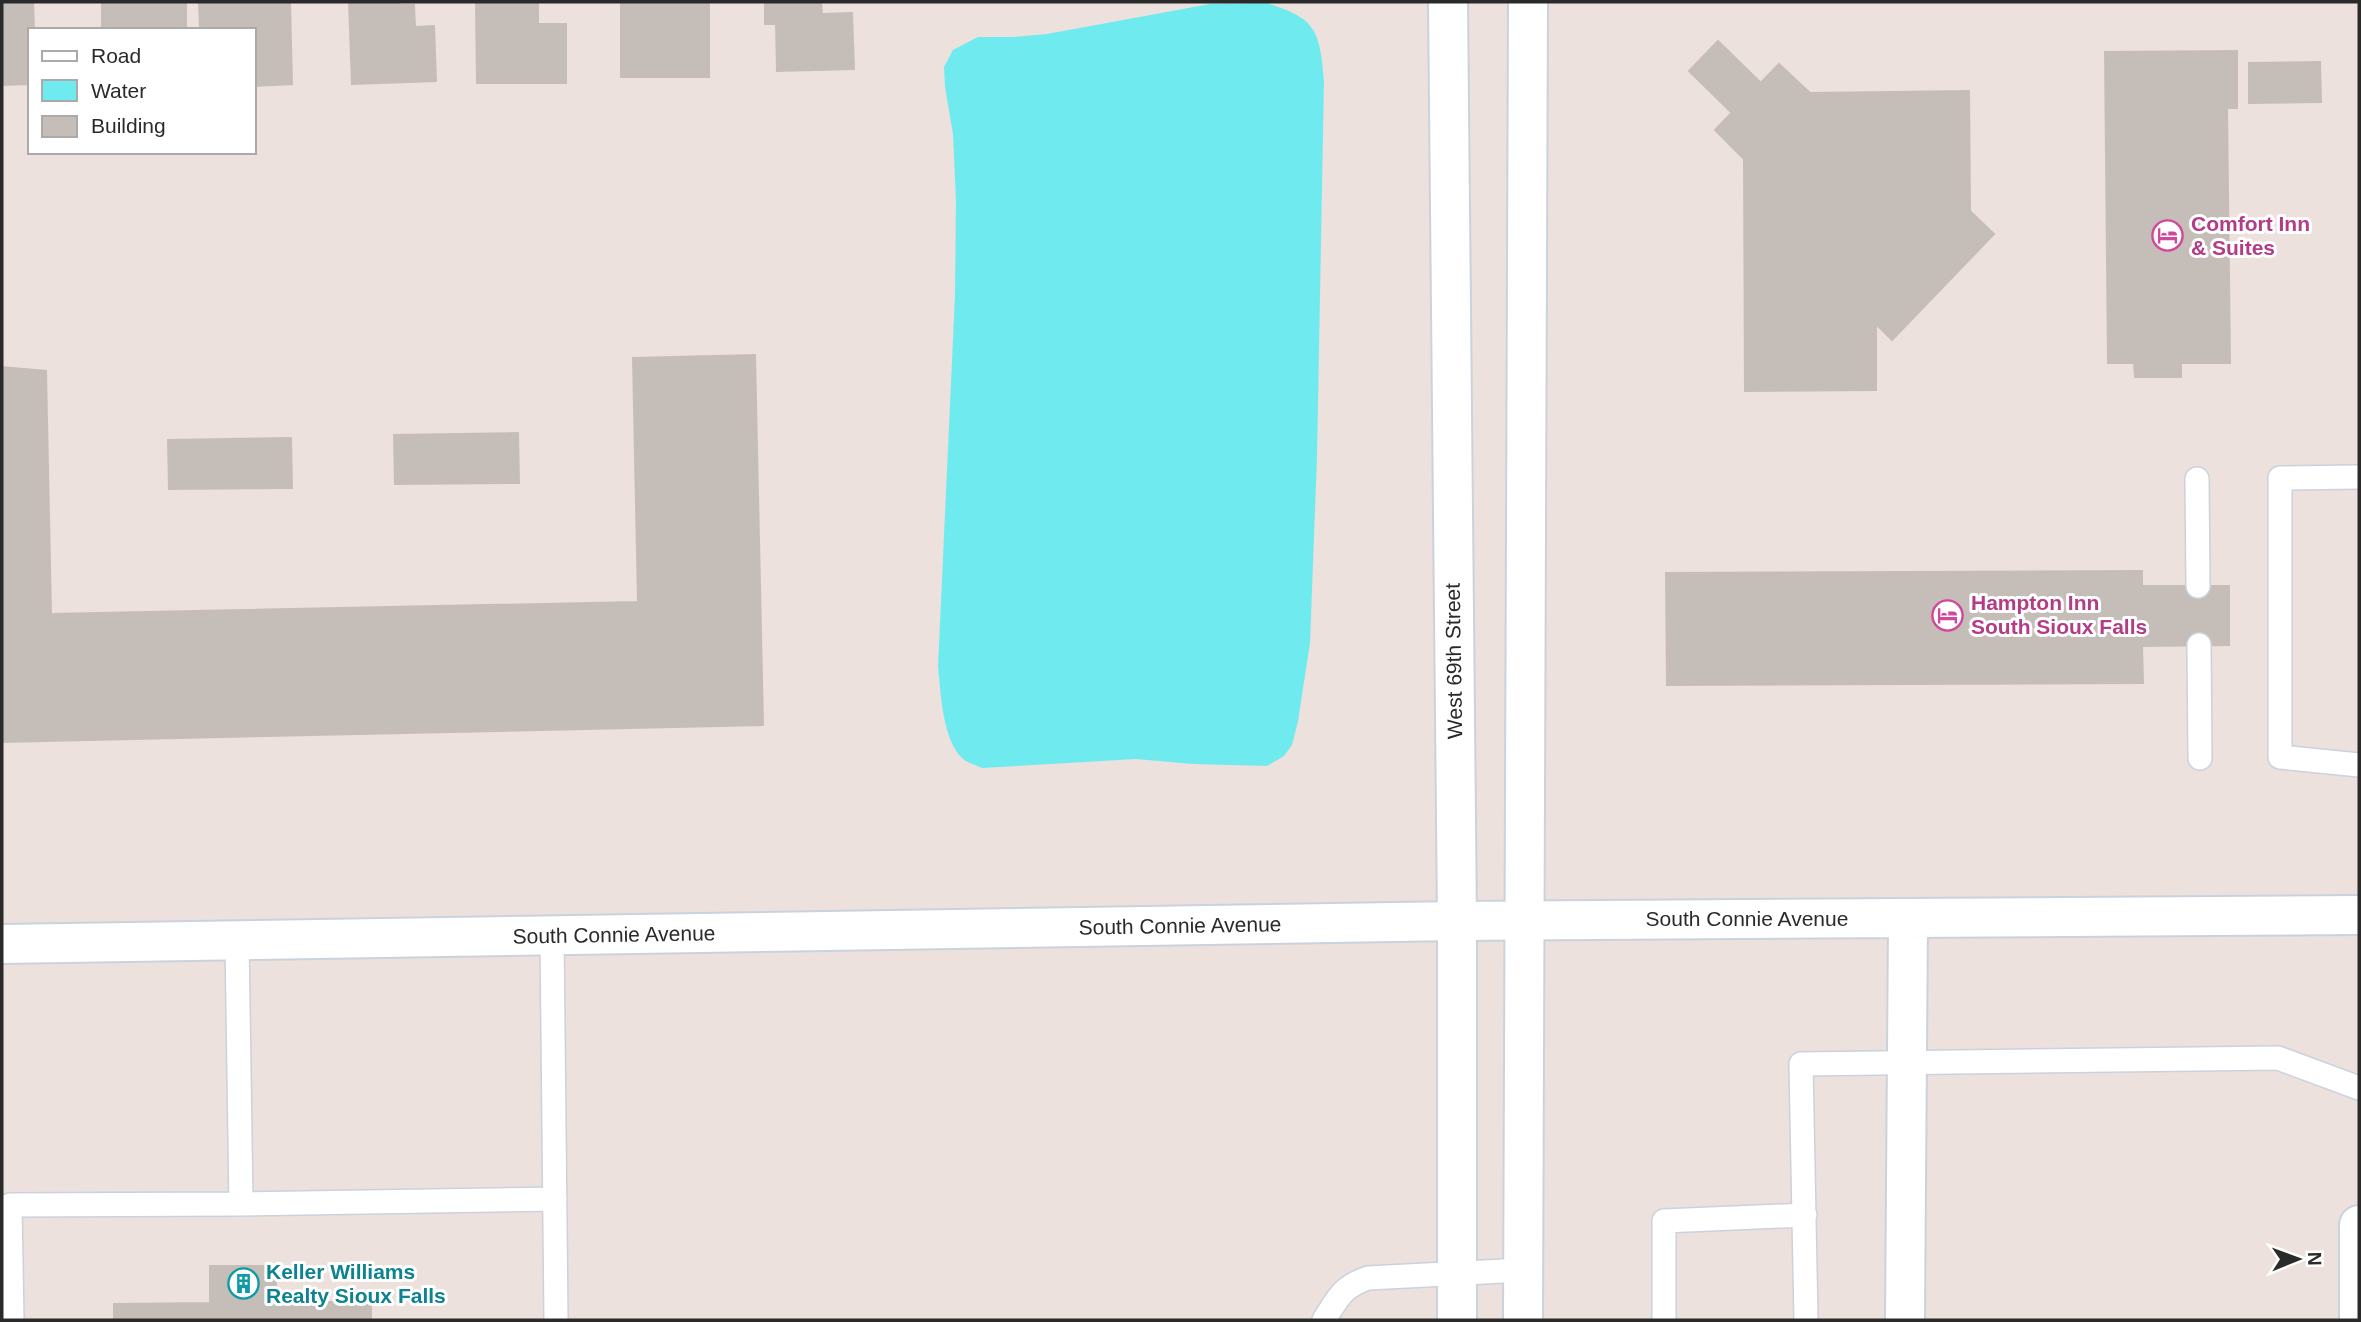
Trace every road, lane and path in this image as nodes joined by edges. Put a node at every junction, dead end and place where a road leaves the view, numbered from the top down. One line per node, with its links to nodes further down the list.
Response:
1 (1448, 2): 11 (street, West 69th Street)
2 (1528, 2): 12 (street)
3 (2359, 477): 8 (lane)
4 (2197, 479): 5 (lane)
5 (2198, 586)
6 (2199, 645): 7 (lane)
7 (2200, 758)
8 (2359, 765)
9 (2359, 915): 10 (street, South Connie Avenue)
10 (1908, 918): 12 (street, South Connie Avenue); 16 (street)
11 (1457, 921): 12 (street, South Connie Avenue); 13 (street, South Connie Avenue); 23 (street, West 69th Street)
12 (1526, 921): 22 (street)
13 (552, 935): 14 (street, South Connie Avenue); 18 (lane)
14 (237, 940): 15 (street, South Connie Avenue); 19 (lane)
15 (2, 944)
16 (1907, 1062): 17 (lane); 20 (lane); 31 (street)
17 (2359, 1088)
18 (555, 1199): 19 (lane); 25 (lane)
19 (241, 1204): 24 (lane)
20 (1805, 1215): 29 (lane); 30 (lane)
21 (2359, 1225): 32 (street)
22 (1523, 1270): 23 (lane); 28 (street)
23 (1457, 1274): 26 (lane); 27 (street, West 69th Street)
24 (12, 1320)
25 (556, 1320)
26 (1324, 1320)
27 (1457, 1320)
28 (1523, 1320)
29 (1664, 1320)
30 (1806, 1320)
31 (1905, 1320)
32 (2359, 1320)

